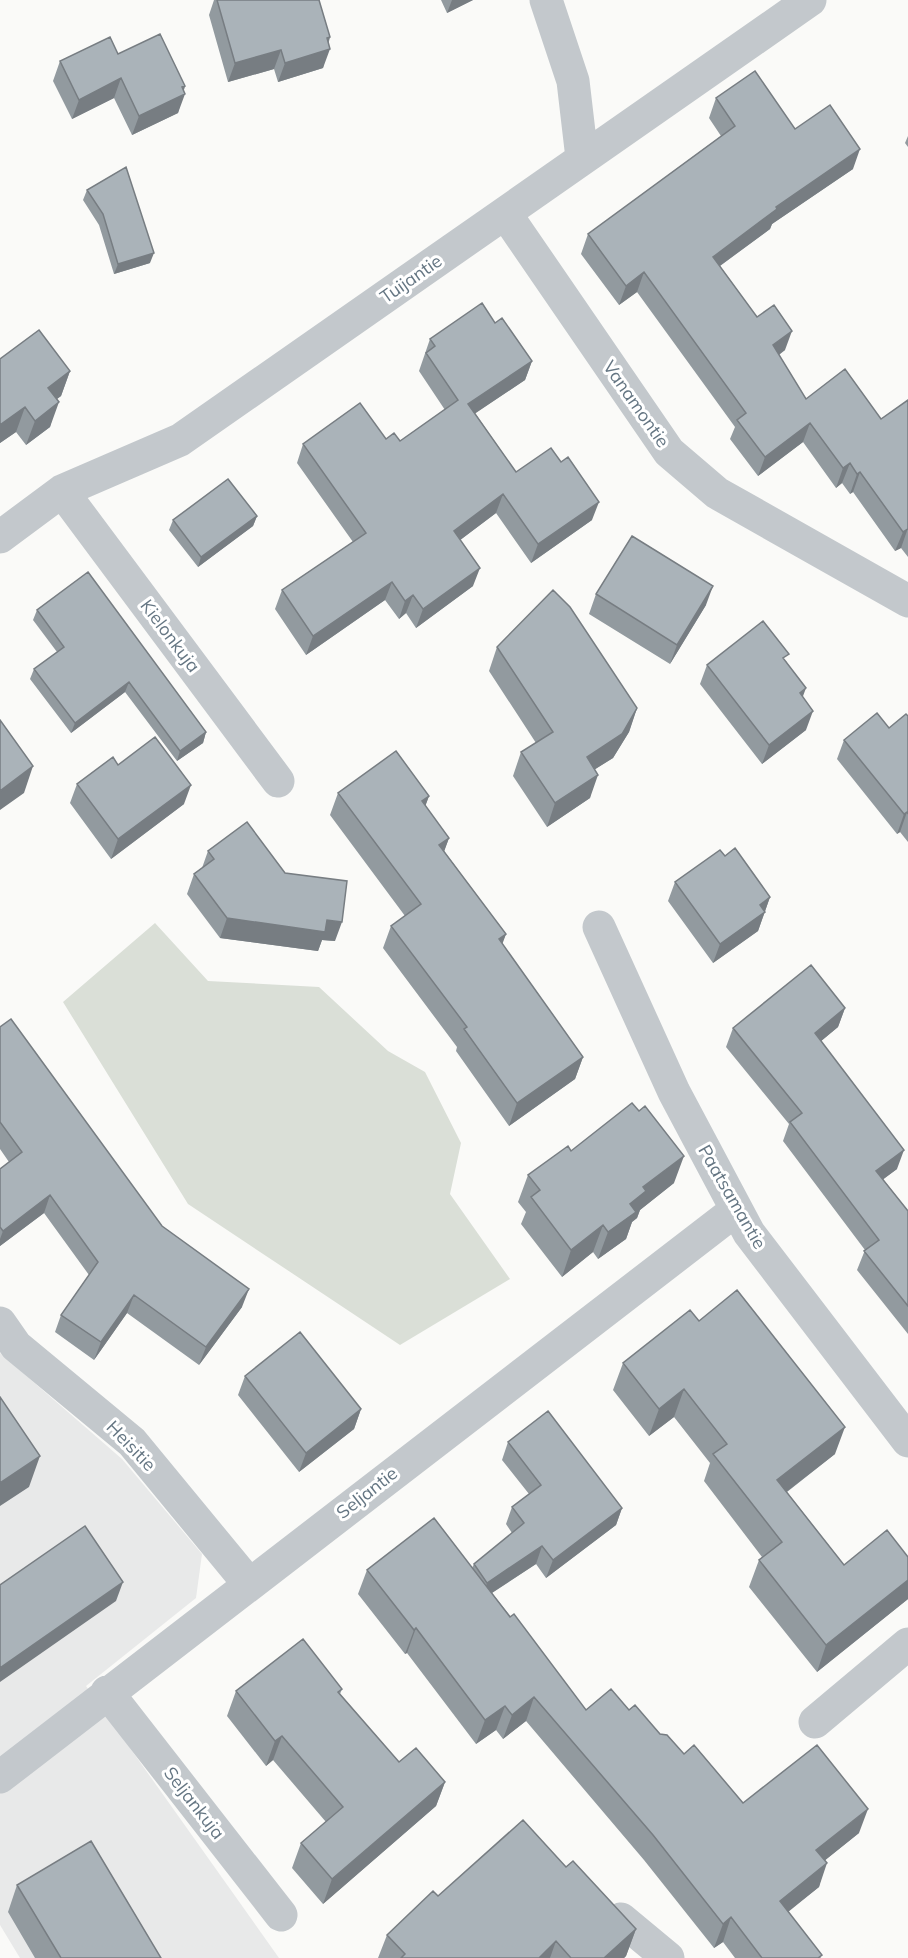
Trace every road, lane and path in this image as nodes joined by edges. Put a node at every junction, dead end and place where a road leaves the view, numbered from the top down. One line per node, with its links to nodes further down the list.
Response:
1 (546, 0): 3 (street)
2 (810, 0): 3 (street, Tuijantie)
3 (582, 159): 4 (street, Tuijantie)
4 (505, 213): 5 (street, Tuijantie); 7 (street, Vanamontie)
5 (62, 491): 6 (street, Tuijantie); 8 (street, Kielonkuja)
6 (0, 537)
7 (908, 601)
8 (278, 781)
9 (599, 927): 10 (street, Paatsamantie)
10 (736, 1210): 12 (street, Paatsamantie); 13 (street, Seljantie)
11 (0, 1323): 13 (street, Heisitie)
12 (904, 1427)
13 (249, 1584): 15 (street, Seljantie)
14 (908, 1644): 16 (street)
15 (107, 1692): 17 (street, Seljantie); 18 (street, Seljankuja)
16 (815, 1722)
17 (0, 1777)
18 (281, 1915)
19 (621, 1919): 20 (street)
20 (668, 1958)

